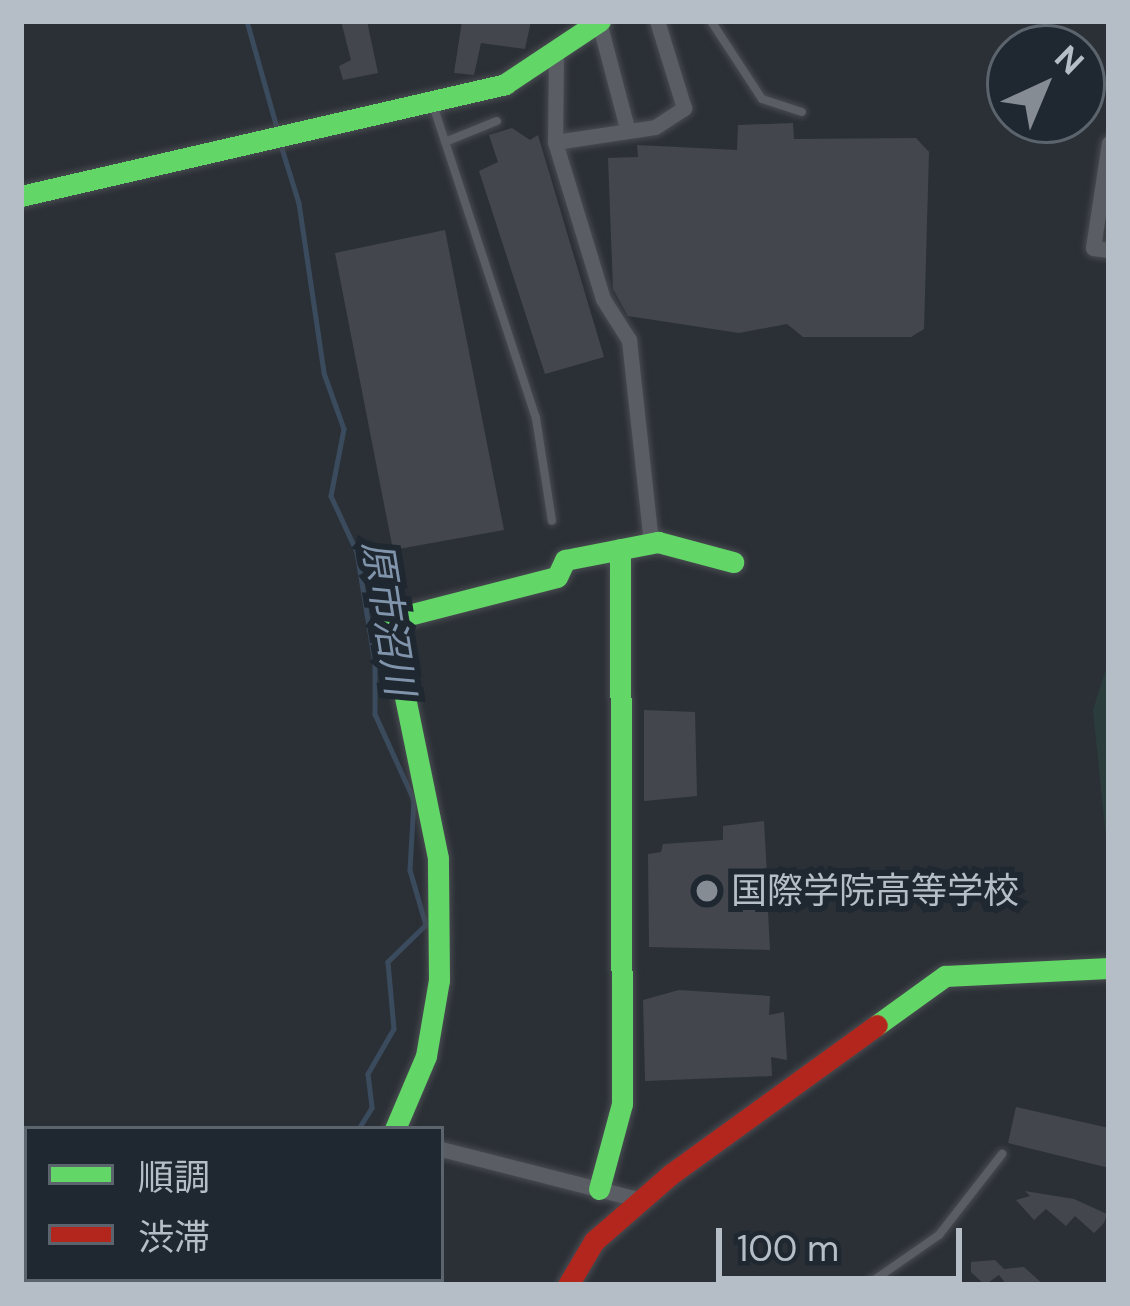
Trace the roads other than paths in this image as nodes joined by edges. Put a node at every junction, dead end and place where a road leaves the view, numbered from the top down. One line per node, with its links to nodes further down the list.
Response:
1 (600, 21): 4 (street); 8 (street)
2 (657, 21): 8 (street)
3 (711, 21): 6 (lane)
4 (556, 52): 5 (street); 10 (street)
5 (432, 104): 9 (lane); 12 (street)
6 (802, 112)
7 (497, 121): 9 (lane)
8 (627, 128): 10 (street)
9 (445, 142): 14 (lane)
10 (555, 142): 15 (street)
11 (1109, 143): 13 (street)
12 (21, 196)
13 (1109, 250)
14 (552, 521)
15 (651, 543): 16 (street); 17 (street)
16 (620, 549): 19 (street); 22 (street)
17 (733, 562)
18 (1109, 968): 23 (street)
19 (395, 1126)
20 (444, 1150): 22 (street)
21 (1002, 1154): 25 (lane)
22 (598, 1189): 23 (street)
23 (641, 1200): 24 (street)
24 (568, 1285)
25 (867, 1285)

